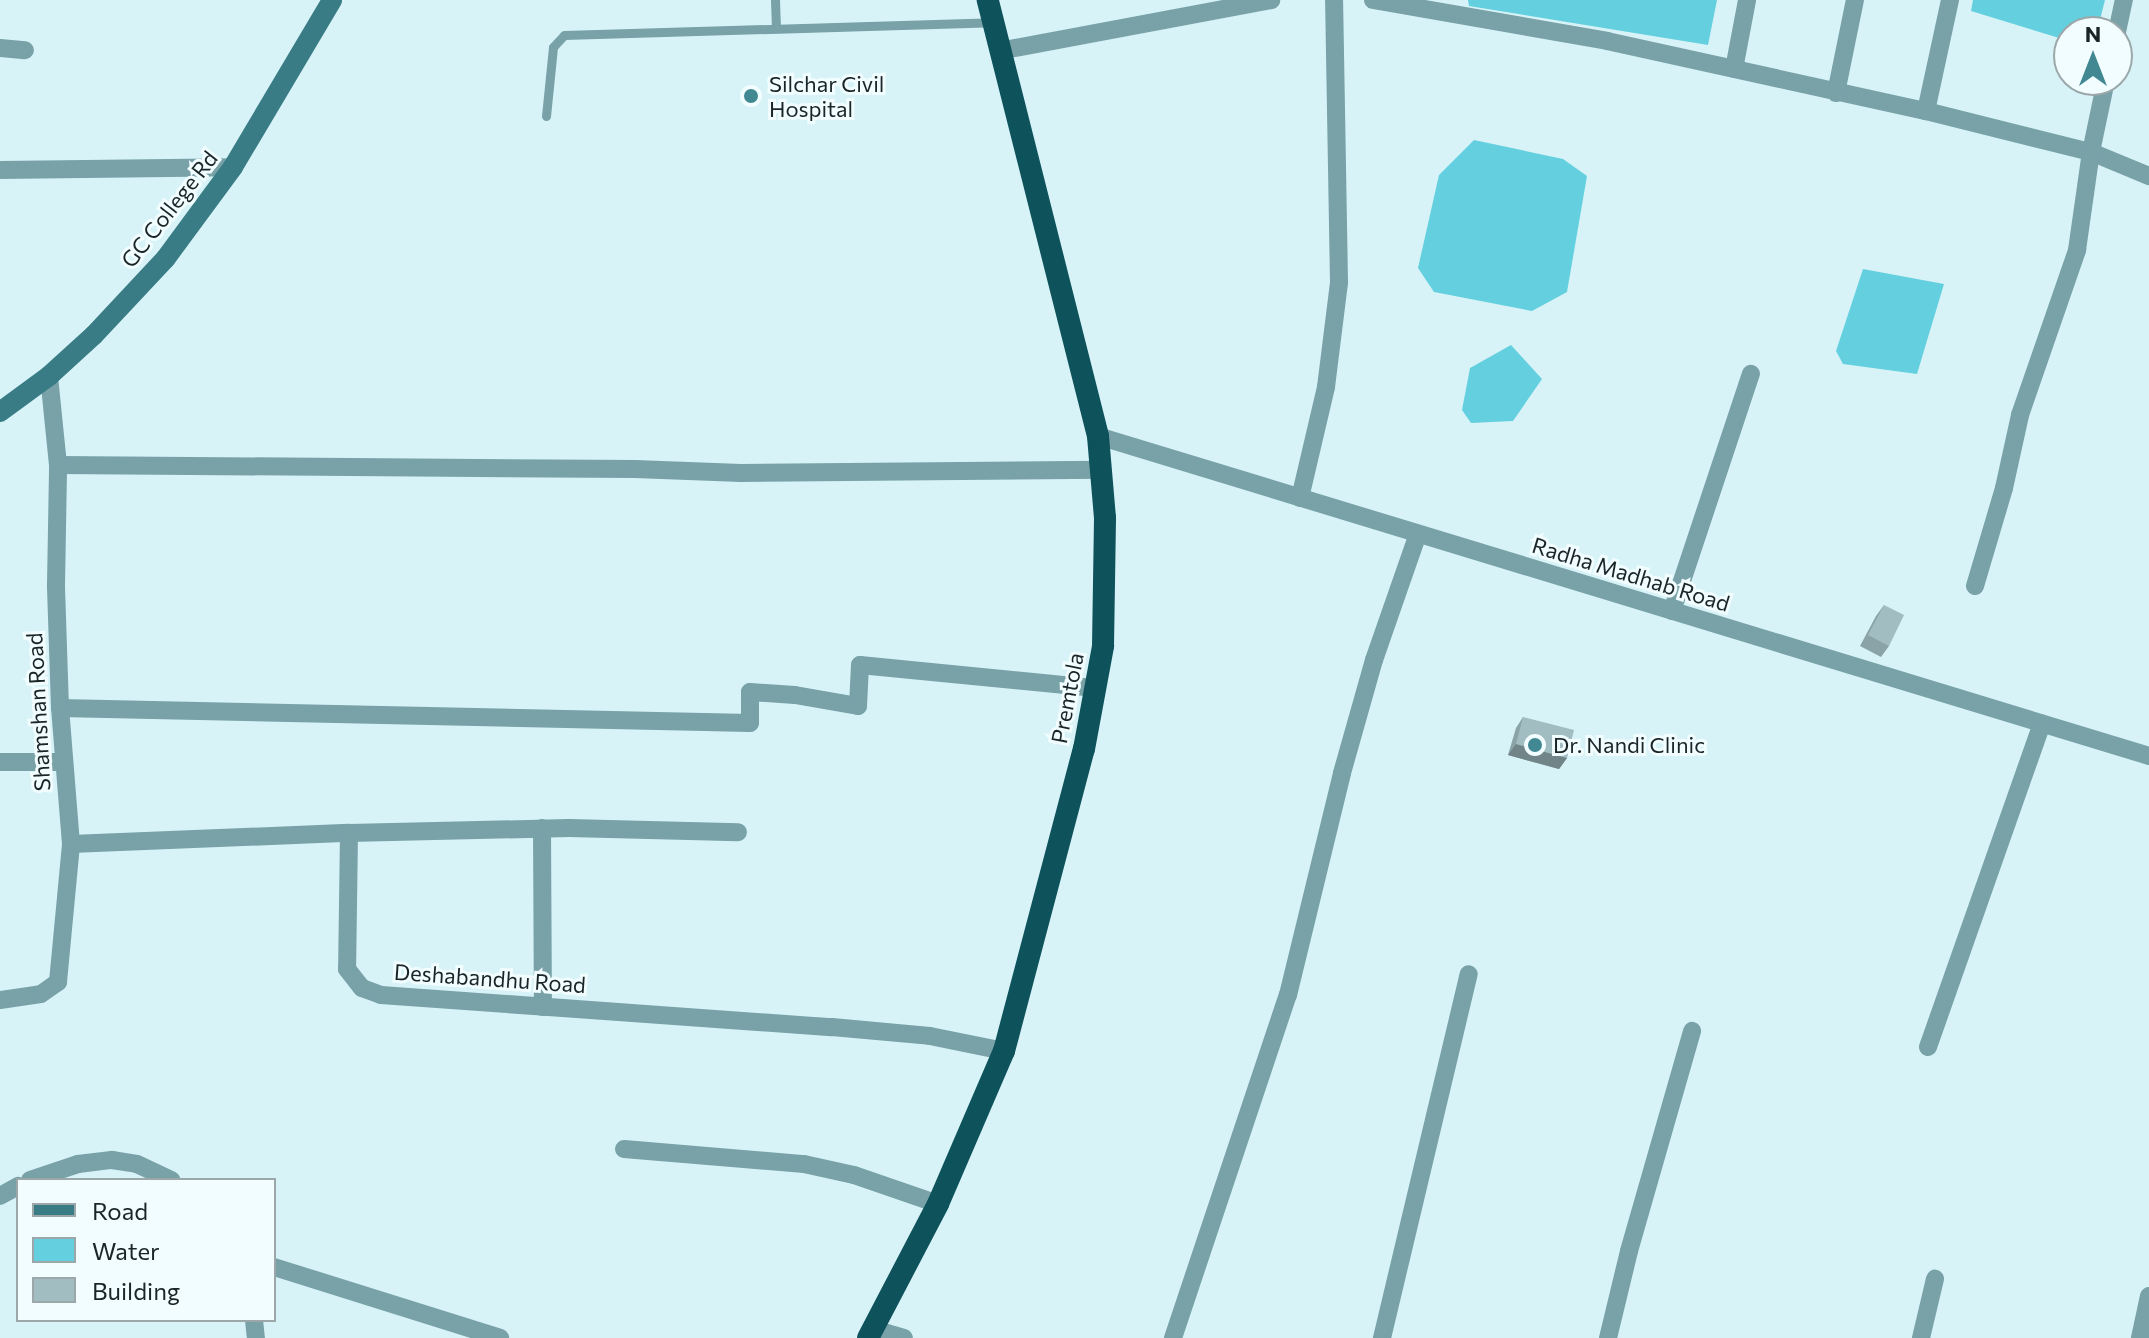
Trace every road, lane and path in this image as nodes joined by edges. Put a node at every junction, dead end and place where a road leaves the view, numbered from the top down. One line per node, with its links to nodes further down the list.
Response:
1 (332, 0): 20 (main road, GC College Rd)
2 (775, 0): 10 (lane)
3 (1271, 0): 13 (street)
4 (1334, 0): 29 (street)
5 (1373, 0): 14 (street)
6 (1747, 0): 14 (street)
7 (1855, 0): 15 (street)
8 (1950, 0): 17 (street)
9 (990, 11): 10 (lane); 13 (highway, Premtola)
10 (776, 28): 18 (lane)
11 (0, 48): 12 (street)
12 (25, 50)
13 (999, 51): 26 (highway, Premtola)
14 (1734, 69): 15 (street)
15 (1836, 93): 17 (street)
16 (2103, 96): 19 (street)
17 (1926, 111): 19 (street)
18 (546, 116)
19 (2091, 152): 22 (street); 31 (street)
20 (233, 167): 21 (street); 24 (main road, GC College Rd)
21 (0, 170)
22 (2149, 176)
23 (1751, 374): 32 (street)
24 (49, 376): 25 (main road, GC College Rd); 27 (street, Shamshan Road)
25 (0, 412)
26 (1098, 436): 28 (highway, Premtola); 29 (street, Radha Madhab Road)
27 (58, 465): 28 (street); 34 (street, Shamshan Road)
28 (1102, 470): 33 (highway, Premtola)
29 (1300, 498): 30 (street, Radha Madhab Road)
30 (1418, 534): 32 (street, Radha Madhab Road); 59 (street)
31 (1975, 586)
32 (1672, 611): 35 (street, Radha Madhab Road)
33 (1096, 688): 34 (street); 48 (highway, Premtola)
34 (60, 708): 38 (street, Shamshan Road)
35 (2042, 724): 36 (street, Radha Madhab Road); 47 (street)
36 (2149, 756)
37 (0, 762): 38 (street)
38 (64, 762): 42 (street, Shamshan Road)
39 (542, 828): 40 (street); 41 (street); 45 (street)
40 (738, 832)
41 (349, 833): 42 (street); 45 (street, Deshabandhu Road)
42 (71, 844): 44 (street, Shamshan Road)
43 (1469, 974): 60 (street)
44 (0, 1000)
45 (543, 1007): 48 (street, Deshabandhu Road)
46 (1692, 1031): 61 (street)
47 (1928, 1047)
48 (1004, 1051): 52 (highway, Premtola)
49 (624, 1149): 52 (street)
50 (36, 1178): 51 (street)
51 (167, 1178)
52 (938, 1204): 56 (highway, Premtola)
53 (276, 1268): 57 (street)
54 (1935, 1279): 62 (street)
55 (2149, 1296): 63 (street)
56 (870, 1334): 58 (street)
57 (500, 1338)
58 (904, 1338)
59 (1173, 1338)
60 (1382, 1338)
61 (1608, 1338)
62 (1921, 1338)
63 (2140, 1338)

